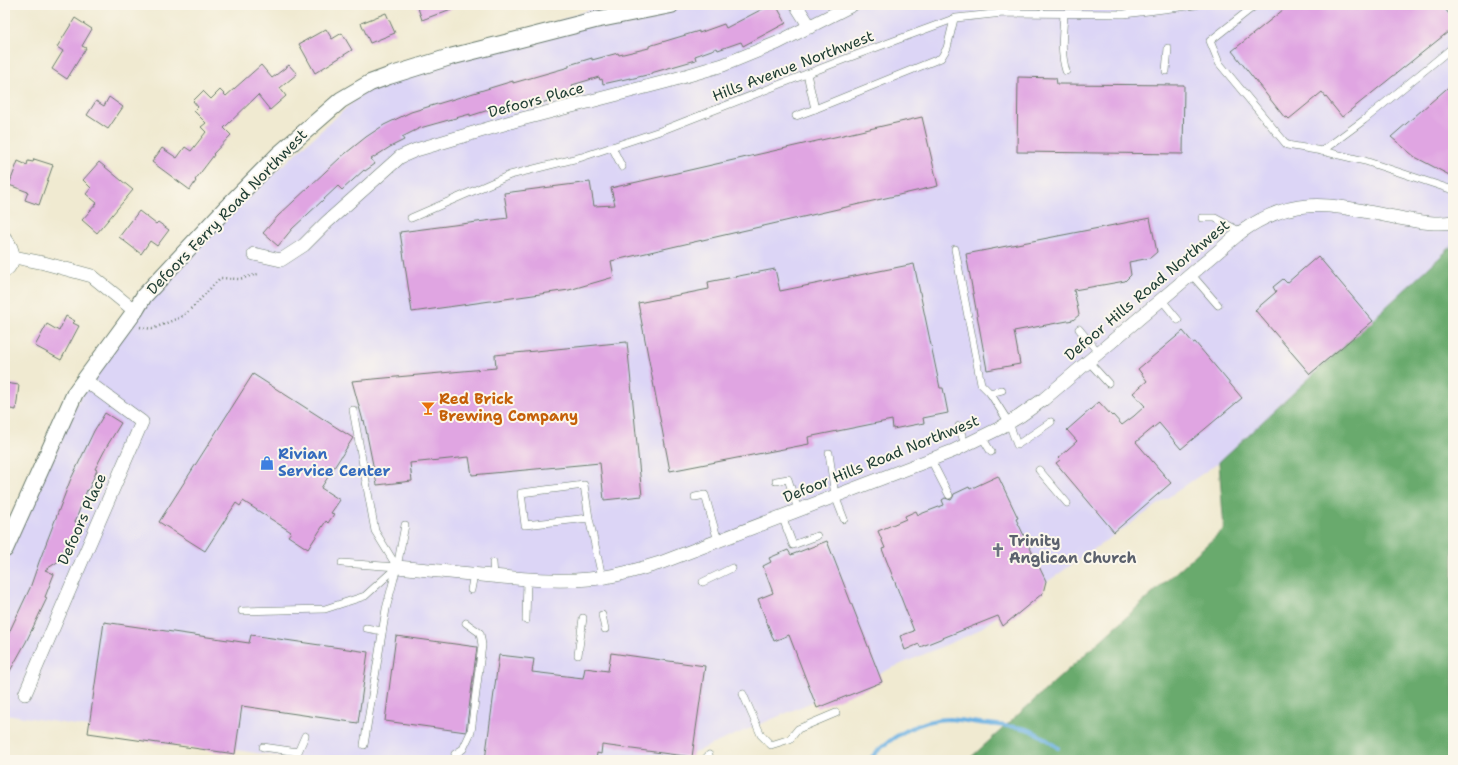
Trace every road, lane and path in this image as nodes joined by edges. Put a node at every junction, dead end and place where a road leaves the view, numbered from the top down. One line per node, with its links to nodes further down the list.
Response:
1 (671, 5): 33 (street, Defoors Ferry Road Northwest)
2 (796, 5): 8 (street)
3 (852, 5): 8 (street, Defoors Place)
4 (1196, 5): 6 (lane, Hills Avenue Northwest)
5 (1252, 5): 17 (lane)
6 (1064, 14): 7 (lane, Hills Avenue Northwest); 11 (lane)
7 (954, 19): 13 (lane, Hills Avenue Northwest); 14 (lane)
8 (810, 27): 26 (street, Defoors Place)
9 (1453, 47): 17 (lane)
10 (1168, 48): 12 (lane)
11 (1066, 71)
12 (1166, 71)
13 (807, 74): 14 (lane); 16 (lane, Hills Avenue Northwest)
14 (815, 110): 15 (lane)
15 (796, 116)
16 (612, 146): 18 (lane); 20 (lane, Hills Avenue Northwest)
17 (1322, 151): 19 (lane)
18 (622, 166)
19 (1453, 190)
20 (411, 218)
21 (1202, 218): 23 (lane)
22 (1453, 222): 23 (street, Defoor Hills Road Northwest)
23 (1241, 232): 30 (street, Defoor Hills Road Northwest)
24 (5, 238): 27 (street)
25 (955, 249): 42 (lane)
26 (254, 254)
27 (14, 257): 28 (street); 33 (street)
28 (5, 272)
29 (258, 274): 35 (path)
30 (1191, 274): 31 (street, Defoor Hills Road Northwest); 32 (lane)
31 (1161, 299): 34 (lane); 37 (street, Defoor Hills Road Northwest)
32 (1218, 305)
33 (135, 311): 35 (street, Defoors Ferry Road Northwest)
34 (1178, 320)
35 (122, 329): 39 (street, Defoors Ferry Road Northwest)
36 (1079, 329): 37 (lane)
37 (1098, 352): 38 (street, Defoor Hills Road Northwest)
38 (1088, 361): 40 (lane); 44 (street, Defoor Hills Road Northwest)
39 (85, 380): 65 (street, Defoors Ferry Road Northwest); 83 (street, Defoors Place)
40 (1108, 383)
41 (1002, 390): 42 (lane)
42 (990, 393): 44 (lane)
43 (353, 410): 67 (lane)
44 (1009, 422): 45 (lane); 47 (street, Defoor Hills Road Northwest)
45 (1051, 422)
46 (959, 426): 48 (lane)
47 (982, 437): 48 (street, Defoor Hills Road Northwest); 49 (lane)
48 (965, 445): 51 (street, Defoor Hills Road Northwest)
49 (991, 452)
50 (829, 453): 55 (lane)
51 (931, 460): 54 (lane); 55 (street, Defoor Hills Road Northwest)
52 (1039, 470): 57 (lane)
53 (776, 481): 58 (lane)
54 (949, 495)
55 (835, 496): 58 (street, Defoor Hills Road Northwest); 61 (lane)
56 (695, 497): 64 (lane)
57 (1067, 503)
58 (798, 510): 59 (street, Defoor Hills Road Northwest)
59 (782, 516): 63 (lane); 64 (street, Defoor Hills Road Northwest)
60 (589, 518): 60 (lane); 70 (lane)
61 (844, 519)
62 (404, 525): 67 (lane)
63 (817, 536)
64 (718, 541): 70 (street, Defoor Hills Road Northwest)
65 (5, 549)
66 (342, 563): 67 (lane)
67 (397, 567): 69 (street, Defoor Hills Road Northwest); 74 (lane); 81 (lane)
68 (732, 568): 72 (lane)
69 (474, 574): 71 (street, Defoor Hills Road Northwest); 73 (lane)
70 (602, 577): 71 (street, Defoor Hills Road Northwest)
71 (527, 579): 77 (lane)
72 (703, 582)
73 (471, 590)
74 (242, 611)
75 (602, 615): 80 (lane)
76 (583, 618): 82 (lane)
77 (526, 620)
78 (466, 623): 89 (lane)
79 (366, 628): 81 (lane)
80 (605, 629)
81 (382, 631): 87 (lane)
82 (578, 655)
83 (25, 694)
84 (743, 694): 85 (lane)
85 (836, 713)
86 (305, 736): 88 (lane)
87 (364, 745)
88 (264, 747)
89 (456, 754)

